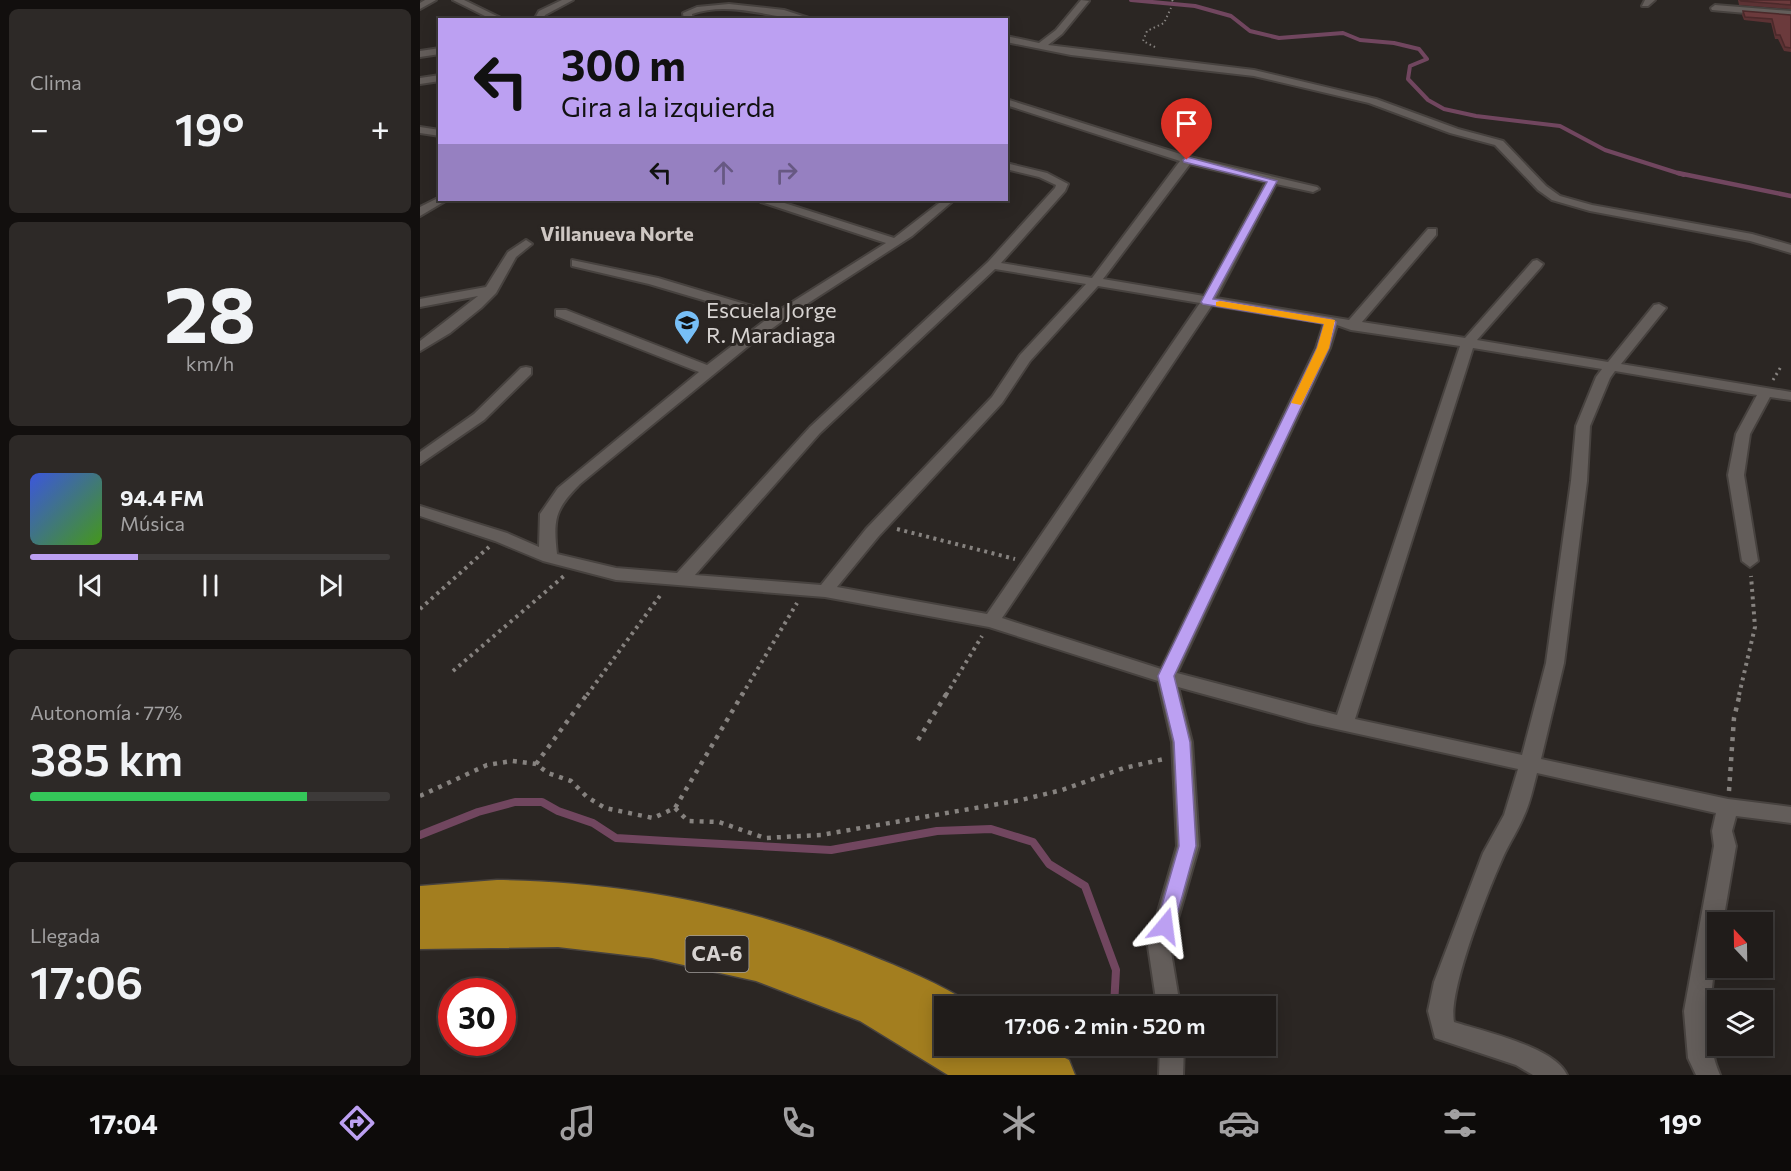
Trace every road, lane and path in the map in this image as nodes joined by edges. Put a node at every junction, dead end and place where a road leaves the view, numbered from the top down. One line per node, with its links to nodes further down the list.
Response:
1 (425, 0): 6 (street)
2 (432, 0): 7 (street)
3 (457, 0): 11 (street)
4 (569, 0): 12 (street)
5 (1085, 1): 16 (street)
6 (420, 2)
7 (420, 6)
8 (1171, 8): 19 (path)
9 (1715, 8): 10 (street)
10 (1791, 14)
11 (497, 18)
12 (538, 18)
13 (688, 18): 14 (street)
14 (803, 18)
15 (1008, 39): 16 (street)
16 (1041, 46): 19 (street)
17 (438, 51): 18 (street)
18 (420, 54)
19 (1180, 64): 34 (street)
20 (438, 78): 21 (street)
21 (420, 81)
22 (1008, 103): 23 (street)
23 (1187, 160): 25 (street); 38 (street)
24 (1008, 166): 37 (street)
25 (1272, 181): 26 (street); 40 (street)
26 (1313, 189)
27 (439, 201): 30 (street)
28 (768, 201): 32 (street)
29 (948, 201): 32 (street)
30 (420, 212)
31 (1432, 232): 46 (street)
32 (896, 242): 44 (street)
33 (526, 244): 39 (street)
34 (1791, 249)
35 (576, 263): 44 (street)
36 (1537, 264): 47 (street)
37 (992, 265): 38 (street); 62 (street)
38 (1095, 282): 40 (street); 56 (street)
39 (491, 290): 41 (street); 48 (street)
40 (1206, 302): 45 (street); 60 (street)
41 (420, 303)
42 (1659, 308): 49 (street)
43 (561, 313): 51 (street)
44 (777, 318): 51 (street)
45 (1331, 322): 46 (street); 68 (street)
46 (1351, 326): 47 (street)
47 (1468, 343): 49 (street); 69 (street)
48 (420, 347)
49 (1612, 367): 52 (street); 73 (street)
50 (526, 371): 54 (street)
51 (710, 371): 58 (street)
52 (1765, 393): 53 (street); 59 (street)
53 (1791, 396)
54 (420, 459)
55 (420, 511): 57 (street)
56 (880, 524): 60 (path); 64 (street)
57 (501, 537): 58 (street); 65 (path)
58 (549, 557): 61 (street)
59 (1750, 561): 75 (path)
60 (1030, 563): 66 (street)
61 (578, 564): 62 (street); 67 (path)
62 (676, 581): 63 (street); 72 (path)
63 (805, 590): 64 (street); 76 (path)
64 (825, 591): 66 (street)
65 (420, 609)
66 (991, 621): 68 (street); 70 (path)
67 (453, 671)
68 (1166, 676): 69 (street); 71 (street)
69 (1344, 724): 73 (street)
70 (918, 740)
71 (1182, 757): 76 (path); 80 (street)
72 (537, 764): 74 (path); 76 (path)
73 (1530, 764): 75 (street); 89 (street)
74 (420, 796)
75 (1728, 807): 77 (street); 90 (street)
76 (675, 808)
77 (1791, 815)
78 (420, 903): 81 (highway, CA-6)
79 (420, 930): 85 (highway, CA-6)
80 (1166, 996)
81 (934, 1004)
82 (998, 1056): 86 (street)
83 (1017, 1056): 87 (highway)
84 (1172, 1056): 88 (street)
85 (988, 1075)
86 (998, 1075)
87 (1053, 1075)
88 (1171, 1075)
89 (1555, 1075)
90 (1708, 1075)

